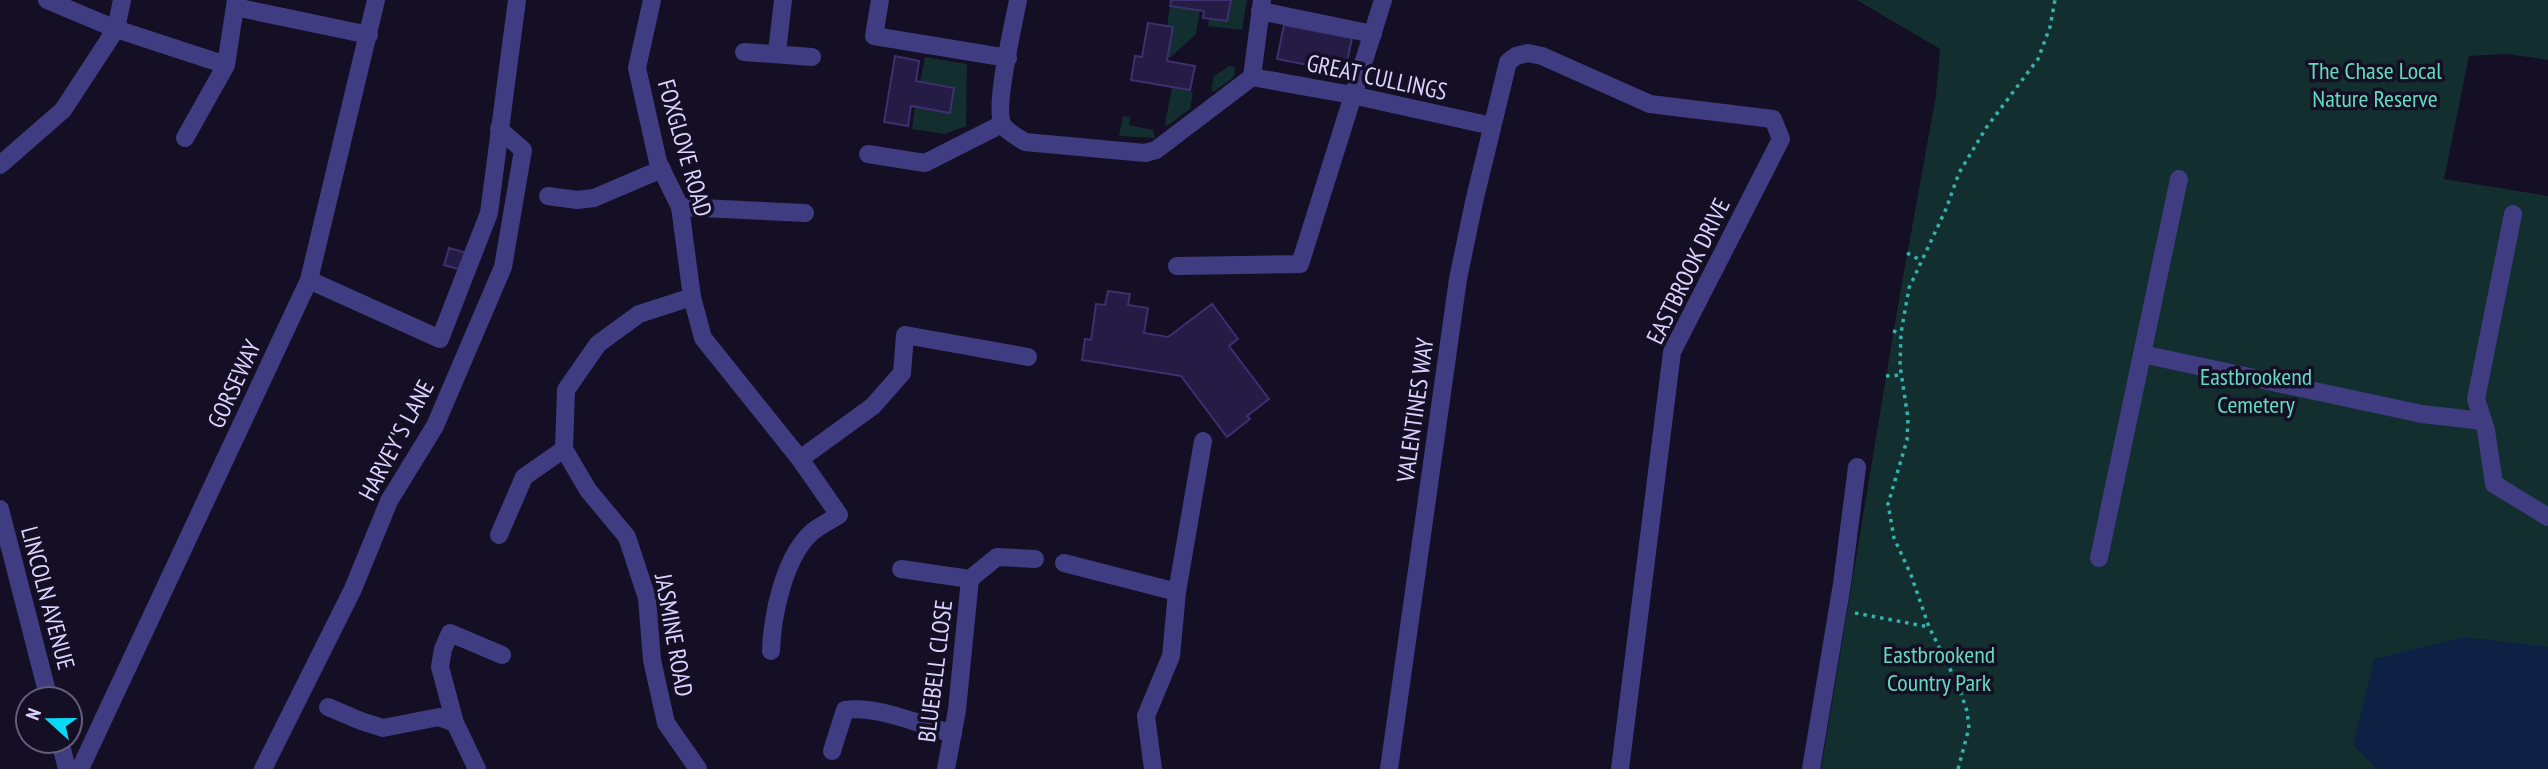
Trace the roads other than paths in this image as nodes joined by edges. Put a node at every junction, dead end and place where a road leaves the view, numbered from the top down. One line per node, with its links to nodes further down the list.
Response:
1 (47, 0): 12 (street)
2 (122, 0): 12 (street)
3 (376, 0): 14 (street, GORSEWAY)
4 (517, 0): 25 (street)
5 (652, 0): 29 (street, FOXGLOVE ROAD)
6 (783, 0): 16 (street)
7 (880, 0): 18 (street)
8 (1018, 0): 18 (street)
9 (1383, 0): 13 (street)
10 (236, 3): 14 (street); 20 (street)
11 (1261, 6): 13 (street); 21 (street)
12 (117, 29): 20 (street); 28 (street)
13 (1373, 34): 22 (street)
14 (369, 35): 36 (street, GORSEWAY)
15 (744, 52): 16 (street)
16 (777, 52): 17 (street)
17 (812, 57)
18 (1008, 58): 23 (street)
19 (1508, 62): 24 (street, VALENTINES WAY); 68 (street, EASTBROOK DRIVE)
20 (226, 65): 26 (street)
21 (1252, 77): 22 (street, GREAT CULLINGS); 23 (street)
22 (1352, 95): 24 (street, GREAT CULLINGS); 35 (street)
23 (1002, 124): 27 (street)
24 (1492, 126): 67 (street, VALENTINES WAY)
25 (499, 129): 36 (street); 62 (street, HARVEY'S LANE)
26 (185, 138)
27 (868, 154)
28 (0, 165)
29 (662, 169): 31 (street); 32 (street, FOXGLOVE ROAD)
30 (2179, 179): 38 (street)
31 (548, 196)
32 (680, 207): 33 (street); 37 (street, FOXGLOVE ROAD)
33 (804, 213)
34 (2513, 214): 40 (street)
35 (1177, 266)
36 (309, 280): 61 (street, GORSEWAY)
37 (692, 297): 42 (street); 43 (street, FOXGLOVE ROAD)
38 (2142, 354): 40 (street); 48 (street)
39 (1028, 357): 43 (street)
40 (2483, 421): 46 (street)
41 (1203, 441): 53 (street)
42 (564, 449): 47 (street); 64 (street, JASMINE ROAD)
43 (800, 459): 54 (street, FOXGLOVE ROAD)
44 (1857, 467): 69 (street)
45 (0, 509): 56 (street, LINCOLN AVENUE)
46 (2548, 517)
47 (499, 535)
48 (2099, 558)
49 (1035, 559): 52 (street, BLUEBELL CLOSE)
50 (1064, 563): 53 (street)
51 (901, 569): 52 (street, BLUEBELL CLOSE)
52 (970, 579): 59 (street, BLUEBELL CLOSE)
53 (1177, 592): 66 (street)
54 (771, 651)
55 (502, 655): 58 (street)
56 (45, 685)
57 (328, 707): 58 (street)
58 (455, 723): 63 (street)
59 (953, 734): 60 (street); 65 (street, BLUEBELL CLOSE)
60 (831, 751)
61 (80, 769)
62 (263, 769)
63 (477, 769)
64 (698, 769)
65 (946, 769)
66 (1153, 769)
67 (1389, 769)
68 (1620, 769)
69 (1811, 769)

